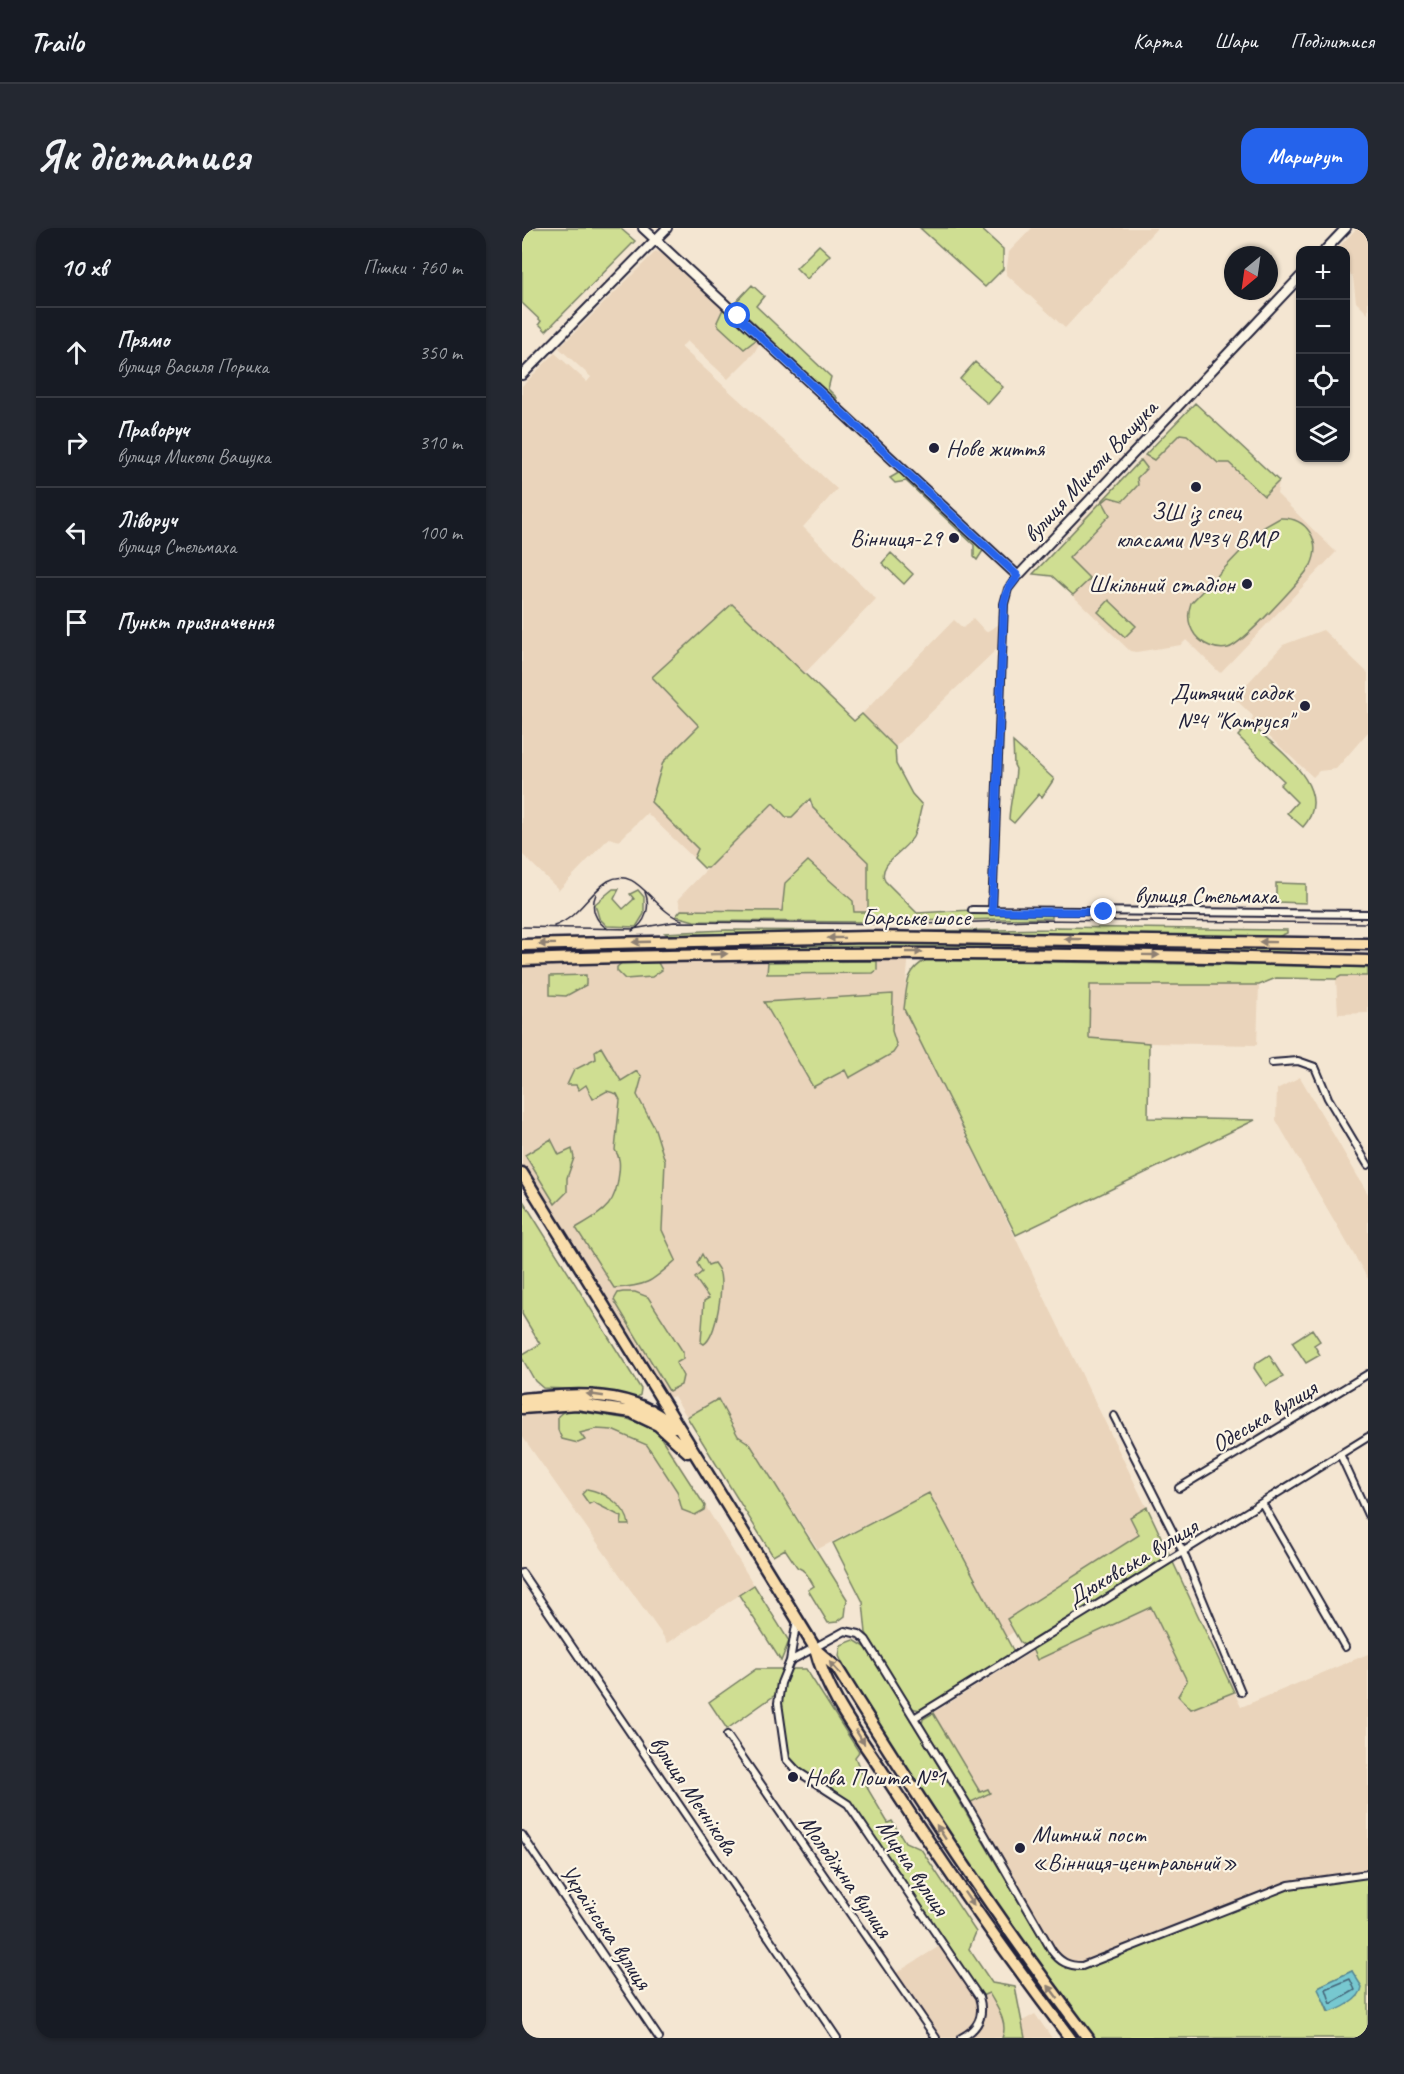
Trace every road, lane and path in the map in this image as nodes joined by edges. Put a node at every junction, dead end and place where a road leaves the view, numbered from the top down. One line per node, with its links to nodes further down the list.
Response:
1 (643, 228): 4 (street)
2 (667, 228): 4 (street)
3 (1346, 228): 5 (street)
4 (656, 240): 7 (street); 8 (street)
5 (1329, 246)
6 (1296, 281): 8 (street, вулиця Миколи Ващука)
7 (522, 375)
8 (1018, 576): 10 (street, вулиця Миколи Ващука)
9 (972, 910): 10 (street, вулиця Стельмаха)
10 (992, 911): 11 (street, вулиця Стельмаха)
11 (1368, 914)
12 (1302, 943): 13 (highway, Барське шосе); 14 (highway, Барське шосе, one-way to 14); 15 (highway)
13 (1368, 944)
14 (522, 945)
15 (1302, 959): 16 (highway, one-way to 15); 17 (highway)
16 (522, 960)
17 (1368, 961)
18 (1272, 1063): 19 (street)
19 (1368, 1165)
20 (522, 1173): 23 (highway)
21 (1368, 1374): 32 (street, Одеська вулиця)
22 (522, 1399): 25 (highway, one-way to 22)
23 (662, 1400): 25 (highway); 28 (highway)
24 (522, 1408): 26 (highway)
25 (651, 1410): 26 (highway); 28 (highway)
26 (630, 1411): 31 (highway)
27 (1114, 1416): 35 (street)
28 (681, 1434): 31 (highway)
29 (1368, 1437): 30 (street, Дюковська вулиця)
30 (1340, 1454): 33 (street, Дюковська вулиця); 34 (street)
31 (697, 1460): 37 (highway)
32 (1179, 1488)
33 (1262, 1503): 35 (street, Дюковська вулиця); 38 (street)
34 (1368, 1515)
35 (1183, 1552): 41 (street); 42 (street, Дюковська вулиця)
36 (522, 1573): 47 (street, вулиця Мечнікова)
37 (797, 1618): 39 (highway); 40 (street, Мирна вулиця)
38 (1345, 1647)
39 (815, 1648): 40 (street); 42 (street); 50 (highway, one-way to 50); 51 (highway, one-way to 39)
40 (790, 1661): 49 (street, Мирна вулиця)
41 (1241, 1692)
42 (914, 1718): 45 (street)
43 (727, 1735): 48 (street, Молодіжна вулиця)
44 (522, 1836): 46 (street, Українська вулиця)
45 (1368, 1874)
46 (659, 2038)
47 (837, 2038)
48 (936, 2038)
49 (961, 2038)
50 (1070, 2038)
51 (1088, 2038)

